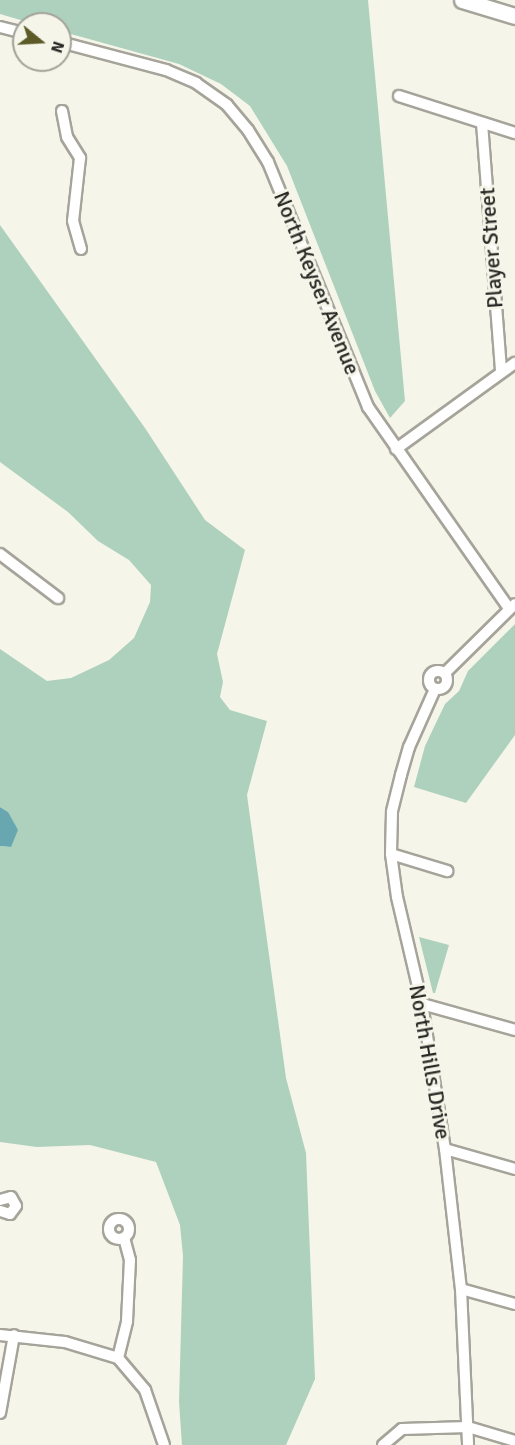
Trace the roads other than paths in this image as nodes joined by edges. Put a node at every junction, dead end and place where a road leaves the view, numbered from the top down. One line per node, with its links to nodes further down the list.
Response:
1 (462, 0): 2 (street)
2 (515, 16)
3 (72, 45): 11 (street, North Keyser Avenue)
4 (399, 96): 6 (street)
5 (62, 111): 8 (street)
6 (482, 123): 7 (street); 10 (street, Player Street)
7 (515, 133)
8 (81, 249)
9 (515, 363): 10 (street)
10 (501, 372): 11 (street)
11 (396, 449): 14 (street, North Keyser Avenue)
12 (0, 554): 13 (street)
13 (58, 598)
14 (512, 606): 15 (street, North Hills Drive)
15 (391, 854): 16 (street); 17 (street, North Hills Drive)
16 (447, 871)
17 (422, 1004): 18 (street); 19 (street, North Hills Drive)
18 (515, 1030)
19 (445, 1149): 20 (street); 24 (street, North Hills Drive)
20 (515, 1169)
21 (0, 1200): 22 (street)
22 (0, 1212)
23 (124, 1238): 28 (street)
24 (461, 1289): 25 (street); 30 (street, North Hills Drive)
25 (515, 1304)
26 (0, 1335): 27 (street)
27 (14, 1335): 28 (street); 29 (street)
28 (117, 1358): 32 (street)
29 (0, 1413)
30 (468, 1427): 31 (street); 33 (street); 34 (street, North Hills Drive)
31 (515, 1441)
32 (164, 1445)
33 (383, 1445)
34 (468, 1445)

